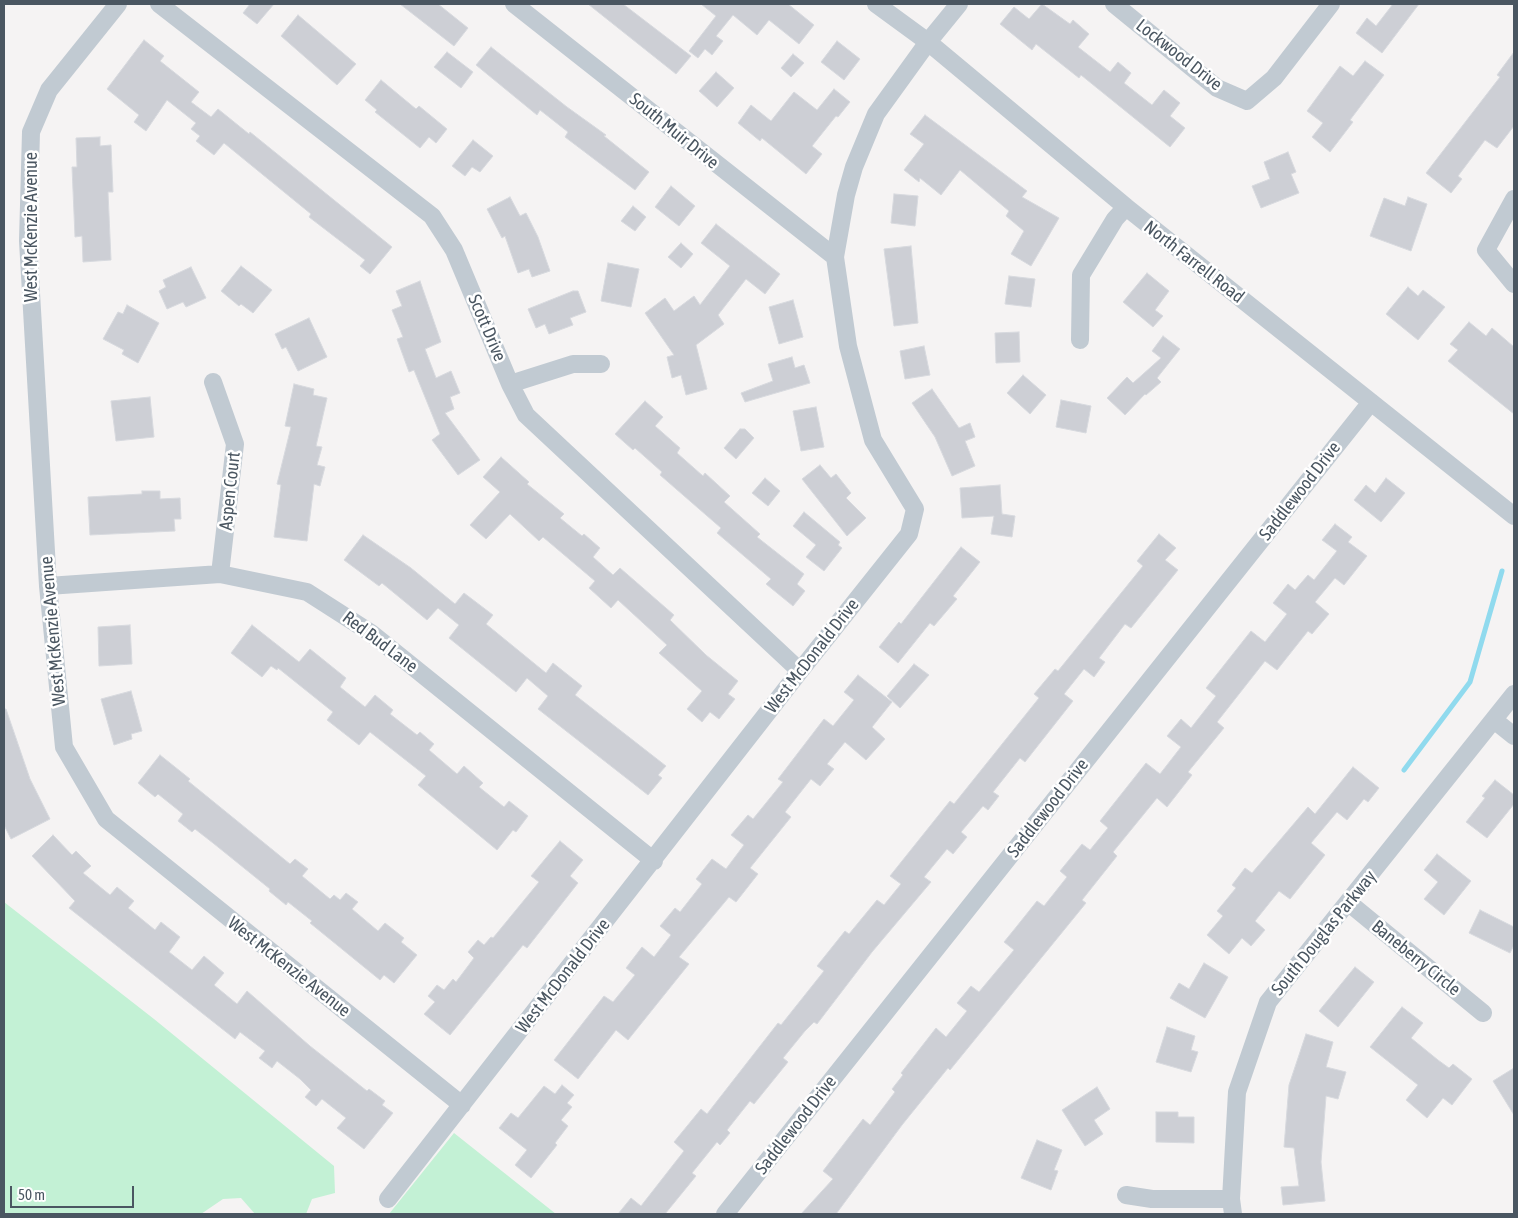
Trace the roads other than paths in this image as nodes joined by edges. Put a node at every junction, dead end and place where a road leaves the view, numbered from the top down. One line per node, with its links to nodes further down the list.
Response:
1 (118, 4): 20 (street, West McKenzie Avenue)
2 (159, 4): 16 (street, Scott Drive)
3 (514, 4): 11 (street, South Muir Drive)
4 (876, 4): 8 (street, North Farrell Road)
5 (959, 4): 8 (street, West McDonald Drive)
6 (1114, 4): 7 (street, Lockwood Drive)
7 (1331, 4)
8 (928, 42): 10 (street, North Farrell Road); 11 (street, West McDonald Drive)
9 (1514, 199): 12 (street)
10 (1126, 207): 13 (street); 17 (street, North Farrell Road)
11 (835, 257): 21 (street, West McDonald Drive)
12 (1514, 284)
13 (1080, 340)
14 (601, 364): 16 (street)
15 (213, 382): 19 (street, Aspen Court)
16 (510, 384): 21 (street, Scott Drive)
17 (1371, 402): 18 (street, North Farrell Road); 32 (street, Saddlewood Drive)
18 (1514, 516)
19 (220, 574): 20 (street, Red Bud Lane); 25 (street, Red Bud Lane)
20 (48, 586): 28 (street, West McKenzie Avenue)
21 (800, 671): 25 (street, West McDonald Drive)
22 (1514, 694): 23 (street, South Douglas Parkway)
23 (1494, 720): 24 (street); 26 (street, South Douglas Parkway)
24 (1514, 736)
25 (654, 861): 28 (street, West McDonald Drive)
26 (1349, 903): 27 (street, Baneberry Circle); 31 (street, South Douglas Parkway)
27 (1483, 1013)
28 (462, 1105): 30 (street, West McDonald Drive)
29 (1126, 1195): 31 (street)
30 (388, 1199)
31 (1232, 1207)
32 (725, 1214)

